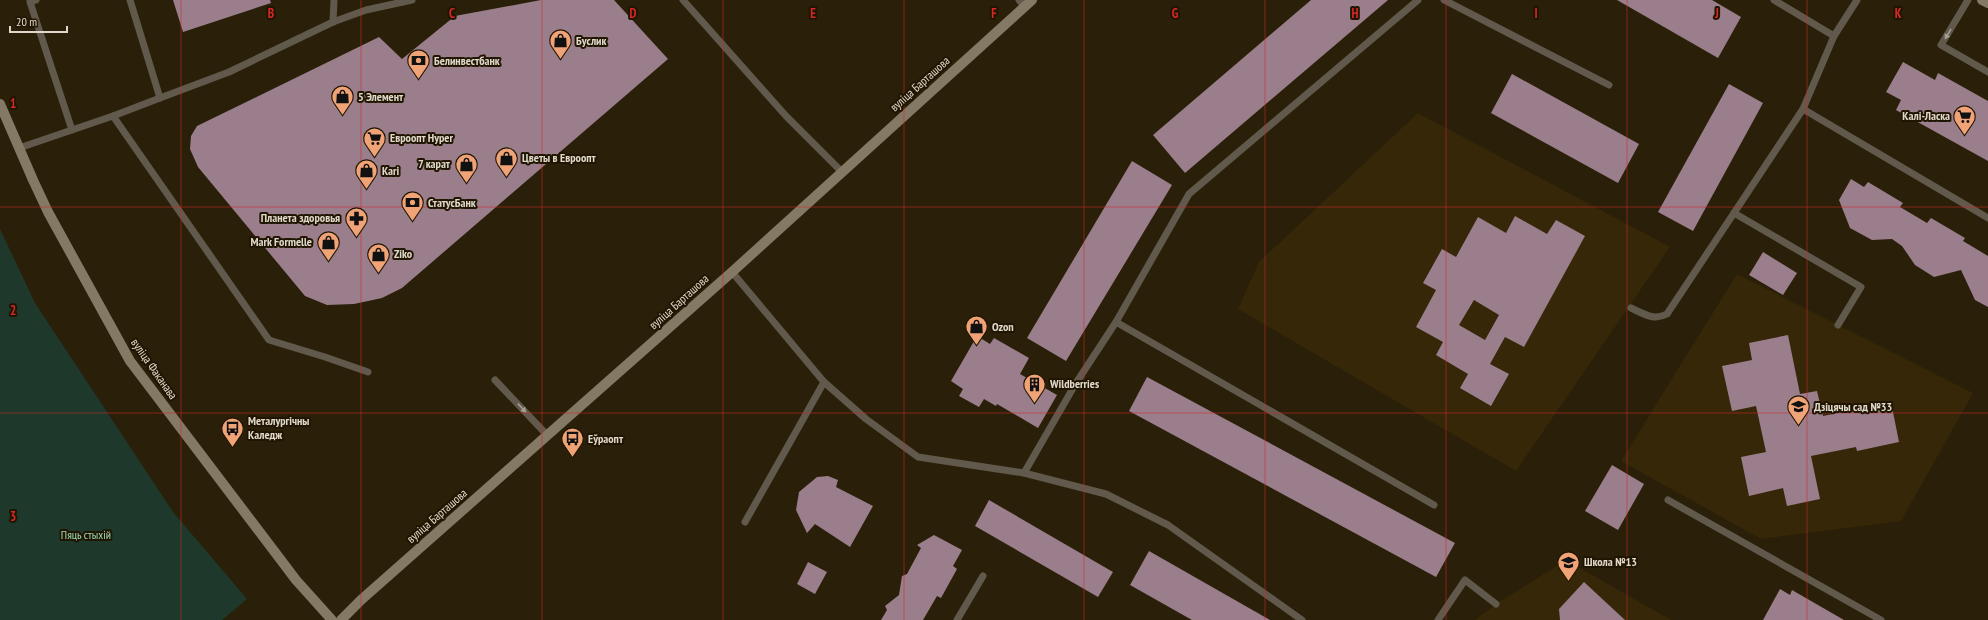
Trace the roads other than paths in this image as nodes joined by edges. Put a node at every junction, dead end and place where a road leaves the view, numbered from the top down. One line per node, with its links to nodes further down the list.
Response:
1 (36, 0): 22 (lane)
2 (130, 0): 18 (lane)
3 (334, 0): 14 (lane)
4 (412, 0): 14 (lane)
5 (683, 0): 24 (lane)
6 (1418, 0): 29 (lane)
7 (1444, 0): 17 (lane)
8 (1774, 0): 15 (lane)
9 (1857, 0): 15 (lane)
10 (1968, 0): 16 (lane, one-way to 16)
11 (1982, 0): 13 (main road)
12 (1025, 2): 24 (main road, вуліца Барташова)
13 (1988, 3)
14 (332, 22): 18 (lane)
15 (1834, 36): 20 (lane)
16 (1988, 72)
17 (1609, 85)
18 (160, 98): 21 (lane)
19 (0, 104): 23 (main road, вуліца Факанава)
20 (1803, 109): 25 (lane); 26 (lane)
21 (113, 116): 22 (lane); 31 (lane)
22 (72, 130): 23 (lane)
23 (19, 148): 42 (main road, вуліца Факанава)
24 (842, 172): 27 (main road, вуліца Барташова)
25 (1734, 213): 28 (lane); 30 (lane)
26 (1988, 218)
27 (732, 272): 33 (lane); 34 (main road, вуліца Барташова)
28 (1631, 308)
29 (1116, 322): 35 (lane); 37 (lane)
30 (1838, 325)
31 (368, 372)
32 (495, 380): 34 (lane, one-way to 34)
33 (824, 382): 35 (lane); 38 (lane)
34 (548, 436): 43 (main road, вуліца Барташова)
35 (1024, 473): 41 (lane)
36 (1668, 500): 47 (lane)
37 (1434, 505)
38 (745, 522)
39 (983, 576): 44 (lane)
40 (1496, 604): 46 (lane)
41 (1294, 618): 45 (lane)
42 (332, 620)
43 (342, 620)
44 (957, 620)
45 (1302, 620)
46 (1438, 620)
47 (1882, 620)

